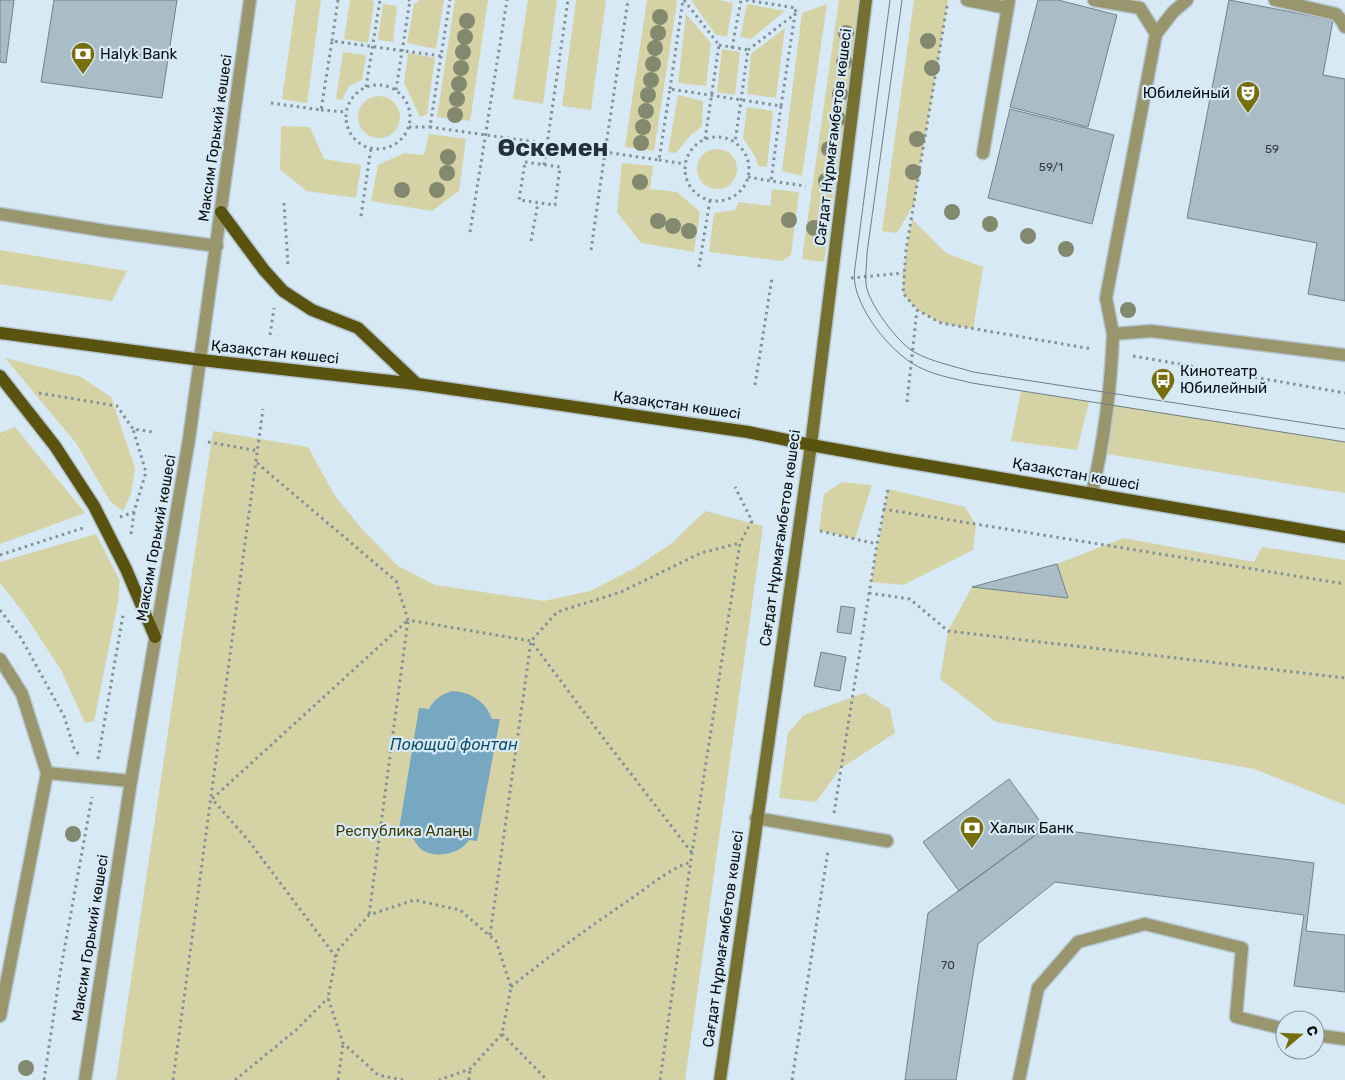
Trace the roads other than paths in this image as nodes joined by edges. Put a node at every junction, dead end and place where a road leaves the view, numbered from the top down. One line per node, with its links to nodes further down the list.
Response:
1 (250, 0): 11 (street, Максим Горький көшесі)
2 (866, 0): 20 (main road, Сағдат Нұрмағамбетов көшесі)
3 (968, 0): 7 (street)
4 (1094, 0): 9 (street)
5 (1187, 0): 9 (street)
6 (1275, 0): 8 (street)
7 (1008, 4): 10 (street)
8 (1345, 27)
9 (1156, 34): 15 (street)
10 (984, 153)
11 (221, 212): 13 (street, Максим Горький көшесі); 19 (main road)
12 (0, 214): 13 (street)
13 (217, 246): 17 (street, Максим Горький көшесі)
14 (0, 334): 17 (main road, Қазақстан көшесі)
15 (1113, 334): 16 (street); 21 (street)
16 (1345, 355)
17 (201, 360): 19 (main road, Қазақстан көшесі); 23 (street, Максим Горький көшесі)
18 (0, 376): 23 (main road)
19 (417, 384): 20 (main road, Қазақстан көшесі)
20 (811, 445): 21 (main road, Қазақстан көшесі); 27 (main road, Сағдат Нұрмағамбетов көшесі)
21 (1092, 493): 22 (main road, Қазақстан көшесі)
22 (1345, 537)
23 (155, 637): 26 (street, Максим Горький көшесі)
24 (0, 659): 25 (street)
25 (47, 773): 26 (street); 29 (street)
26 (131, 781): 33 (street, Максим Горький көшесі)
27 (756, 818): 28 (street); 34 (main road, Сағдат Нұрмағамбетов көшесі)
28 (887, 841)
29 (0, 1016)
30 (1275, 1026): 35 (street)
31 (1325, 1036): 32 (street)
32 (1345, 1039)
33 (84, 1080)
34 (720, 1080)
35 (1019, 1080)

